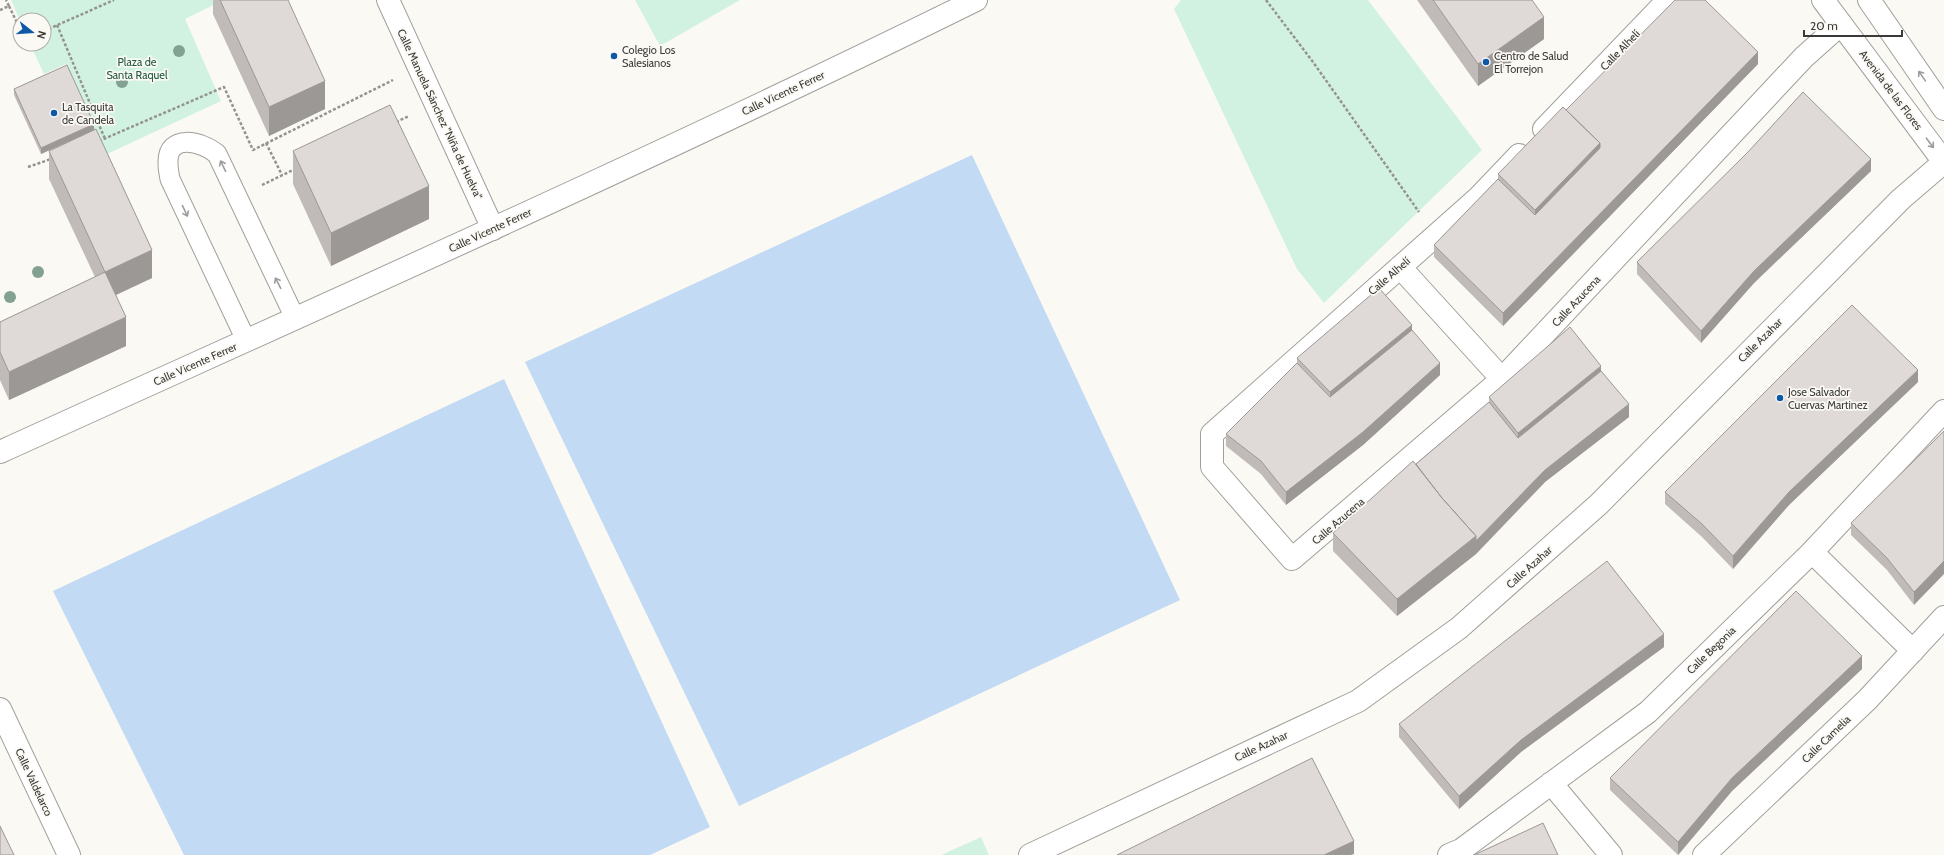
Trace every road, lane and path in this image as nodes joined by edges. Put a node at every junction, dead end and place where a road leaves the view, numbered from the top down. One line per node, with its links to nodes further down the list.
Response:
1 (6, 0): 9 (path)
2 (114, 0): 13 (path)
3 (388, 0): 15 (street, Calle Manuela Sánchez "Niña de Huelva")
4 (976, 0): 28 (street, Calle Vicente Ferrer)
5 (1266, 0): 29 (path)
6 (1668, 0): 29 (street, Calle Alhelí)
7 (1823, 0): 12 (street, Avenida de las Flores)
8 (1869, 0): 17 (street, one-way to 8)
9 (9, 6): 10 (path); 11 (path)
10 (0, 10)
11 (12, 12)
12 (1841, 24): 23 (street, Avenida de las Flores, one-way to 23); 33 (street, Calle Azucena)
13 (57, 25): 14 (path); 19 (path)
14 (52, 27)
15 (418, 67): 16 (street, Calle Manuela Sánchez "Niña de Huelva"); 21 (path)
16 (436, 104): 18 (path); 28 (street, Calle Manuela Sánchez "Niña de Huelva")
17 (1944, 109)
18 (393, 123)
19 (105, 139): 20 (path); 21 (path)
20 (98, 142)
21 (266, 143): 26 (path)
22 (56, 157): 24 (path)
23 (1944, 162): 43 (street, Calle Azahar)
24 (28, 167)
25 (296, 169): 26 (path)
26 (282, 175): 27 (path)
27 (238, 196): 31 (lane, one-way to 27); 32 (lane, one-way to 32)
28 (493, 229): 31 (street, Calle Vicente Ferrer)
29 (1436, 236): 30 (street, Calle Alhelí)
30 (1400, 267): 33 (street); 37 (street, Calle Alhelí)
31 (295, 318): 32 (street, Calle Vicente Ferrer)
32 (246, 340): 35 (street, Calle Vicente Ferrer)
33 (1502, 379): 37 (street, Calle Azucena)
34 (1944, 411): 36 (street, Calle Begonia)
35 (0, 452)
36 (1812, 552): 39 (street); 41 (street, Calle Begonia)
37 (1292, 560)
38 (1944, 617): 39 (street, Calle Camelia)
39 (1913, 651): 46 (street, Calle Camelia)
40 (0, 709): 42 (street, Calle Valdelarco)
41 (1551, 783): 44 (street, Calle Begonia); 45 (street)
42 (68, 855)
43 (1030, 855)
44 (1450, 855)
45 (1611, 855)
46 (1704, 855)

